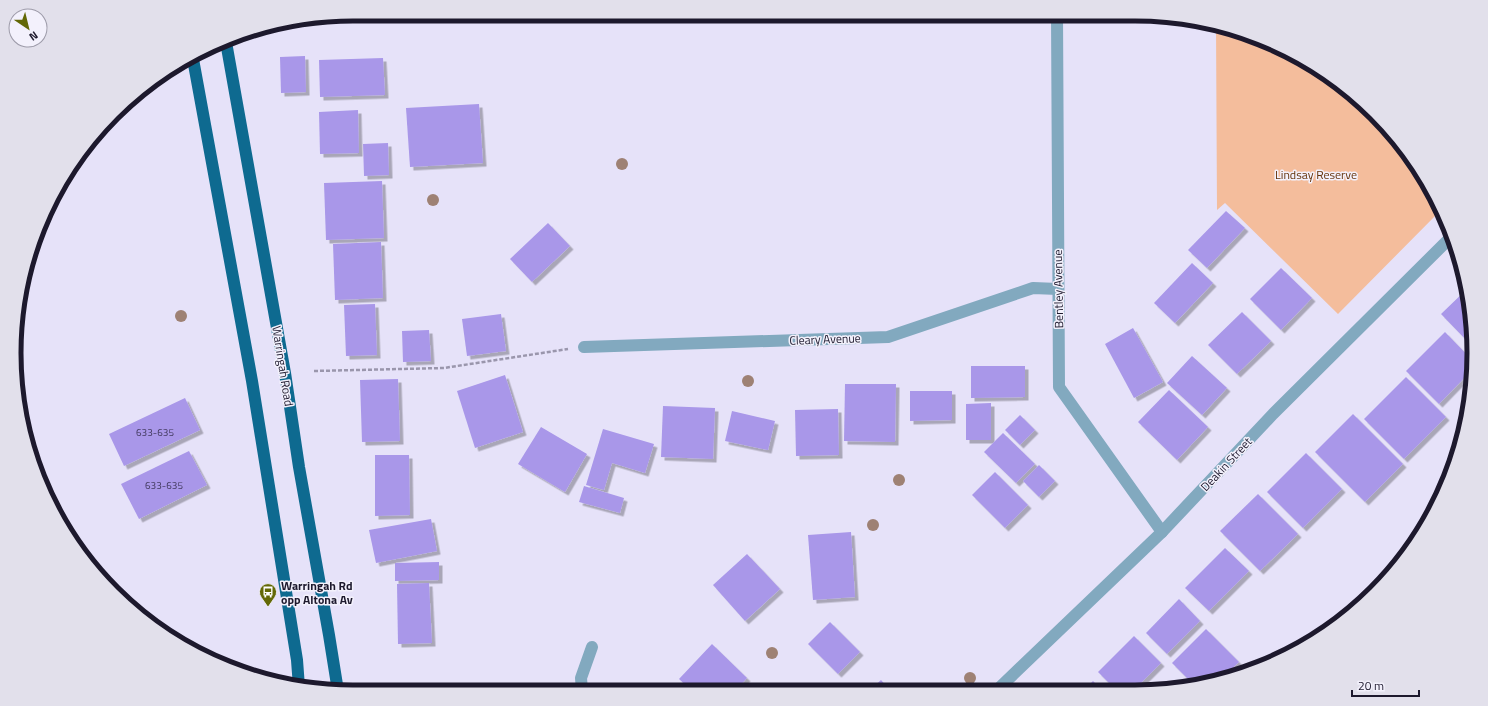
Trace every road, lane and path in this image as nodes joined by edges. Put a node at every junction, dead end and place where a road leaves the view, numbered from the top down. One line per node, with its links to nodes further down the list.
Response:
1 (1057, 21): 5 (street, Bentley Avenue)
2 (227, 46): 11 (highway, Warringah Road)
3 (193, 62): 10 (highway)
4 (1447, 241): 8 (street, Deakin Street)
5 (1058, 289): 6 (street, Cleary Avenue); 8 (street, Bentley Avenue)
6 (584, 347): 7 (path)
7 (314, 371)
8 (1162, 532): 13 (street, Deakin Street)
9 (592, 647): 12 (street)
10 (298, 680)
11 (337, 684)
12 (582, 685)
13 (1003, 685)

